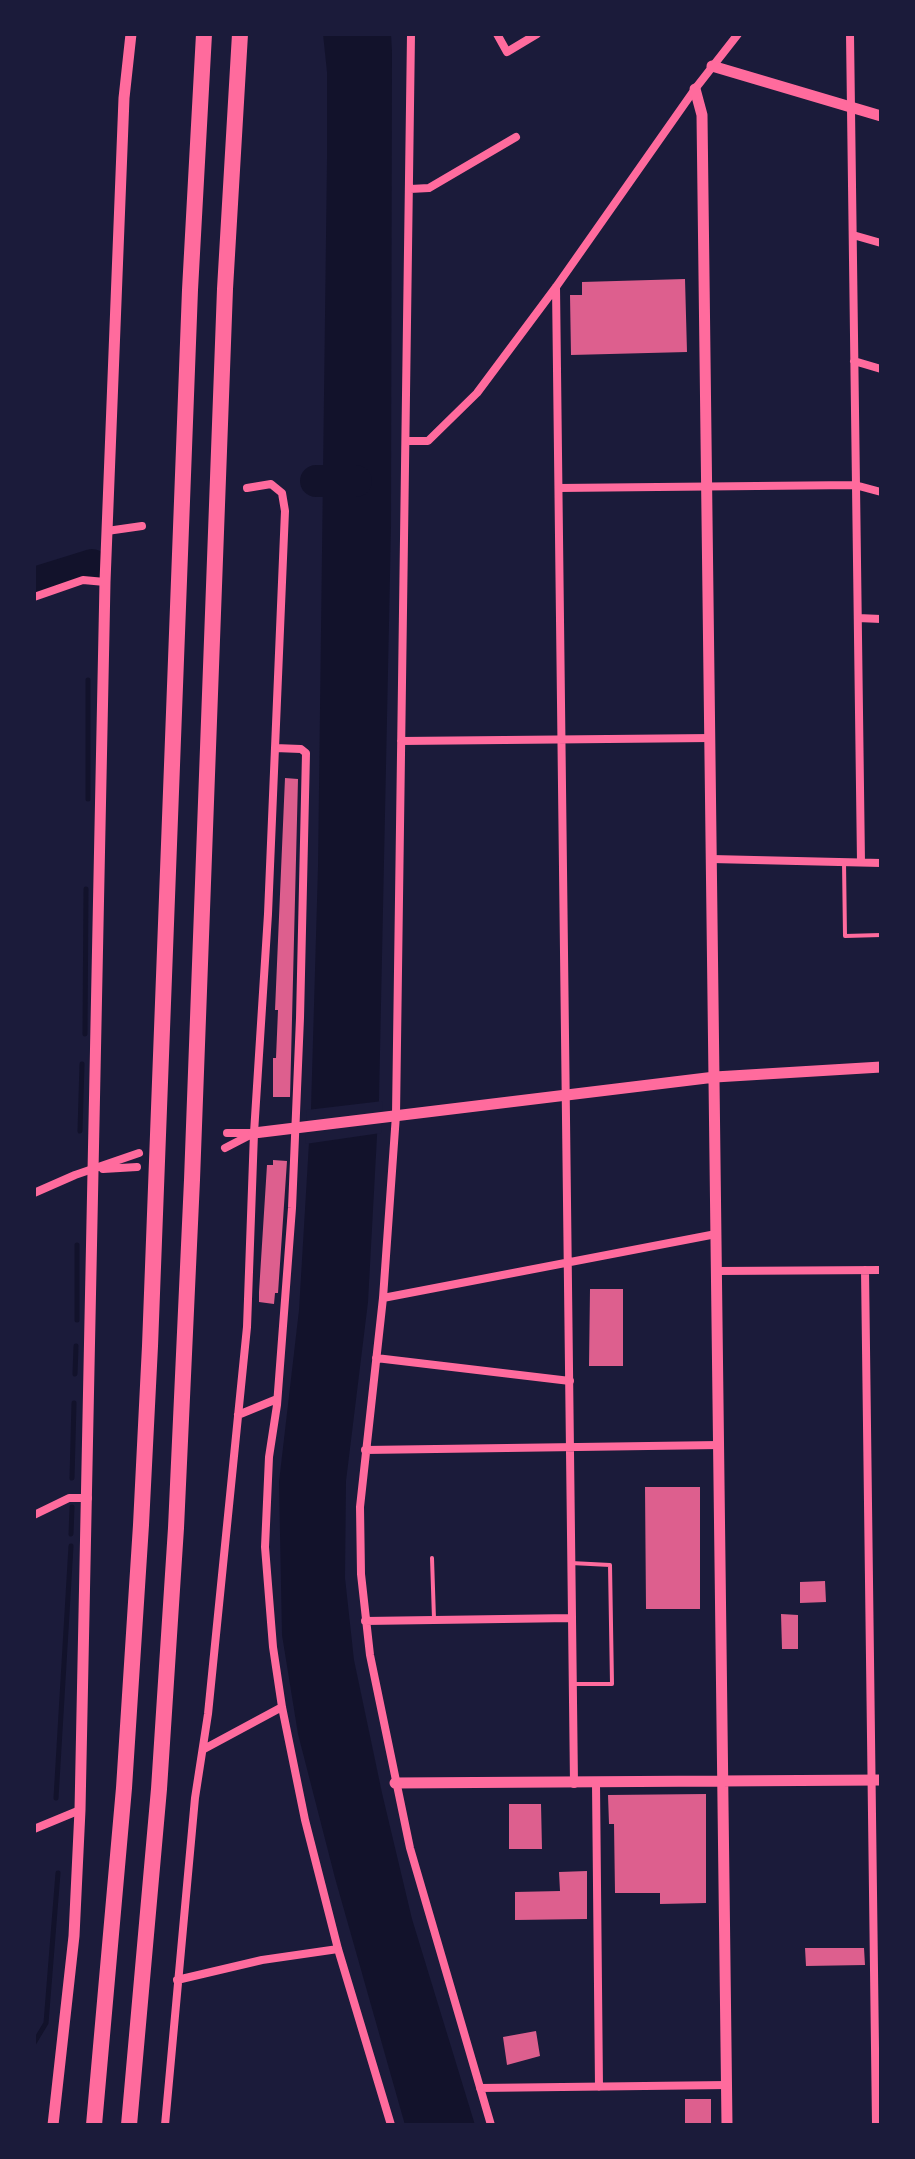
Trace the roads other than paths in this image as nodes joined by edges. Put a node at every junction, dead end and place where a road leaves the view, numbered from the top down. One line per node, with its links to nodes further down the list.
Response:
1 (131, 34): 27 (street)
2 (204, 34): 95 (highway)
3 (240, 34): 96 (highway)
4 (411, 34): 14 (street)
5 (497, 34): 6 (street)
6 (537, 34)
7 (738, 34): 9 (street)
8 (850, 34): 11 (street)
9 (712, 66): 10 (street); 11 (street)
10 (695, 89): 17 (street); 21 (street)
11 (851, 108): 12 (street); 15 (street)
12 (881, 116)
13 (516, 137): 14 (street)
14 (410, 189): 20 (street)
15 (853, 235): 16 (street); 18 (street)
16 (881, 243)
17 (556, 287): 20 (street); 24 (street)
18 (854, 361): 19 (street); 22 (street)
19 (881, 369)
20 (406, 441): 34 (street)
21 (707, 485): 22 (street); 24 (street); 32 (street)
22 (855, 485): 25 (street); 30 (street)
23 (247, 488): 35 (street)
24 (559, 488): 33 (street)
25 (881, 492)
26 (142, 526): 27 (street)
27 (107, 531): 28 (street)
28 (105, 582): 29 (street); 51 (street)
29 (34, 597)
30 (858, 618): 31 (street); 38 (street)
31 (881, 619)
32 (711, 738): 33 (street); 36 (street)
33 (562, 739): 34 (street); 43 (street)
34 (401, 741): 44 (street)
35 (275, 748): 45 (street); 47 (street)
36 (712, 859): 37 (street); 42 (street)
37 (844, 862): 38 (street); 40 (lane)
38 (861, 862): 39 (street)
39 (881, 863)
40 (881, 935)
41 (881, 1067): 42 (street)
42 (715, 1077): 43 (street); 53 (street)
43 (566, 1095): 44 (street); 54 (street)
44 (391, 1115): 45 (street); 58 (street)
45 (299, 1127): 47 (street); 61 (street)
46 (227, 1133): 47 (street)
47 (254, 1133): 48 (street); 62 (street)
48 (225, 1148)
49 (139, 1153): 51 (street)
50 (137, 1167): 51 (street)
51 (94, 1169): 52 (street); 68 (street)
52 (34, 1193)
53 (716, 1234): 54 (street); 57 (street)
54 (568, 1262): 58 (street); 60 (street)
55 (865, 1270): 56 (street); 57 (street); 63 (street)
56 (881, 1270)
57 (717, 1271): 65 (street)
58 (383, 1298): 59 (street)
59 (376, 1358): 60 (street); 67 (street)
60 (570, 1381): 66 (street)
61 (277, 1399): 62 (street); 78 (street)
62 (238, 1415): 79 (street)
63 (868, 1424): 64 (street); 75 (street)
64 (881, 1424)
65 (719, 1445): 66 (street); 81 (street)
66 (570, 1447): 67 (street); 71 (street)
67 (365, 1450): 74 (street)
68 (88, 1498): 69 (street); 85 (street)
69 (34, 1515)
70 (432, 1558): 73 (lane)
71 (571, 1563): 72 (street); 77 (lane)
72 (572, 1618): 73 (street); 77 (street)
73 (434, 1619): 74 (street)
74 (365, 1621): 82 (street)
75 (870, 1621): 76 (street); 80 (street)
76 (881, 1621)
77 (574, 1684): 83 (street)
78 (282, 1707): 79 (street); 88 (street)
79 (204, 1749): 89 (street)
80 (876, 1780): 81 (street); 87 (street)
81 (723, 1781): 84 (street); 91 (street)
82 (395, 1783): 83 (street); 93 (street)
83 (574, 1784): 84 (street)
84 (596, 1784): 92 (street)
85 (80, 1810): 86 (street); 94 (street)
86 (34, 1829)
87 (877, 1929): 90 (street)
88 (338, 1949): 89 (street); 98 (street)
89 (177, 1980): 97 (street)
90 (878, 2082): 101 (street)
91 (727, 2085): 92 (street); 100 (street)
92 (599, 2087): 93 (street)
93 (480, 2088): 99 (street)
94 (53, 2125)
95 (94, 2125)
96 (129, 2125)
97 (165, 2125)
98 (391, 2125)
99 (491, 2125)
100 (727, 2125)
101 (876, 2125)

